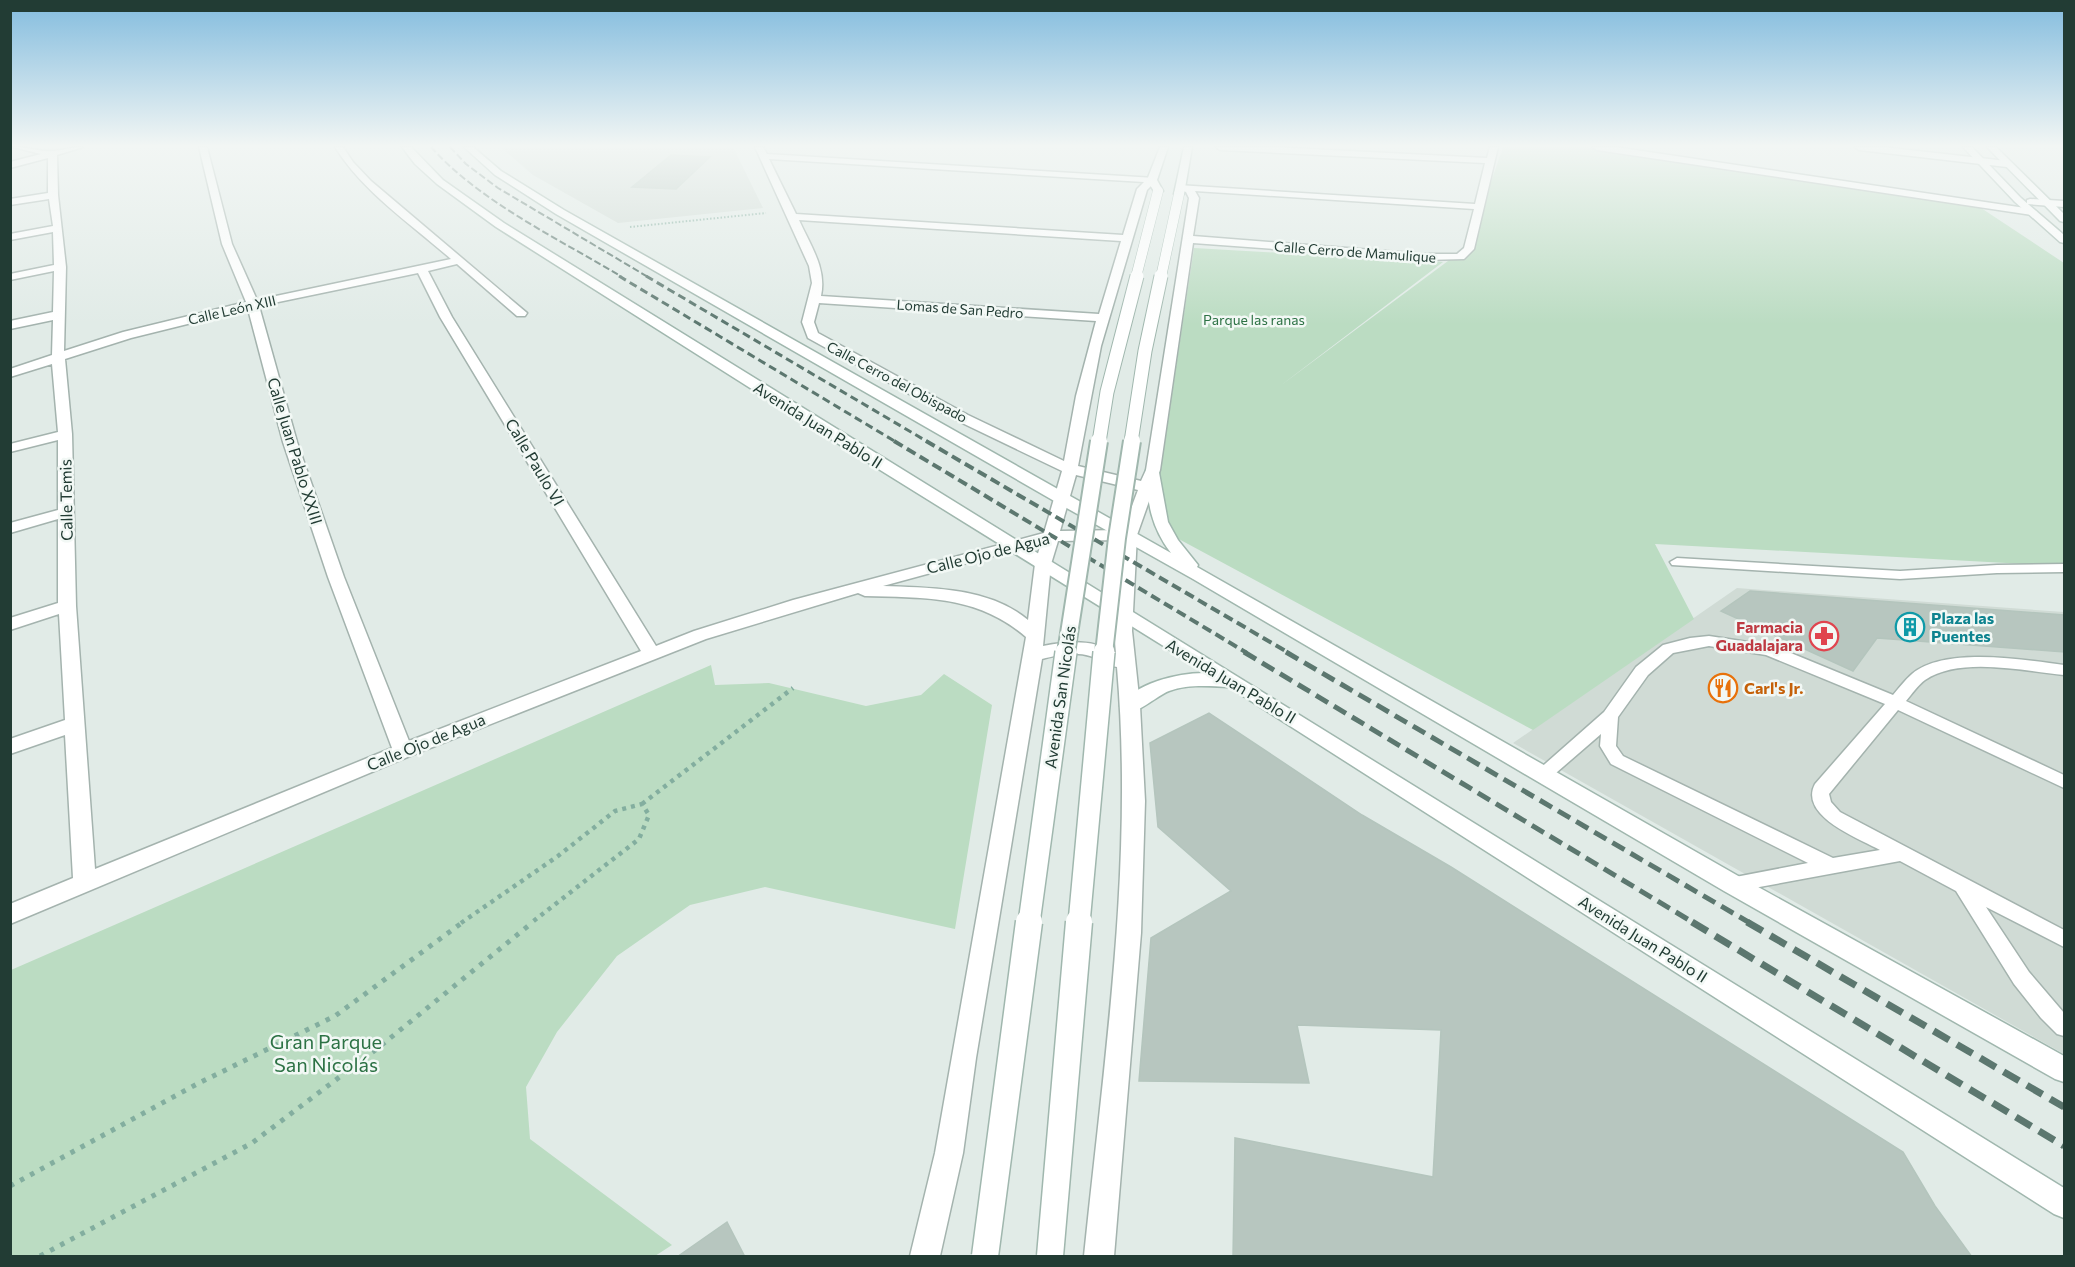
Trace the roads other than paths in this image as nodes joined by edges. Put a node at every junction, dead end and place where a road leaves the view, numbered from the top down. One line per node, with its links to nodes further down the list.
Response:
1 (55, 206): 19 (street, Calle Temis)
2 (218, 206): 29 (street, Calle Juan Pablo XXIII)
3 (395, 206): 24 (street)
4 (474, 206): 45 (street, Avenida Juan Pablo II)
5 (553, 206): 40 (street)
6 (789, 206): 17 (street, Calle Cerro del Obispado)
7 (1136, 206): 21 (street)
8 (1150, 206): 78 (street, Avenida San Nicolás, bridge)
9 (1176, 206): 79 (street, bridge)
10 (1193, 206): 22 (street)
11 (1466, 206): 15 (street)
12 (1993, 206): 16 (street)
13 (2025, 206): 16 (street)
14 (2051, 206): 18 (street)
15 (1481, 207): 22 (street, Calle Cerro de Mamulique)
16 (2032, 212): 23 (street)
17 (792, 213): 21 (street); 28 (street, Calle Cerro del Obispado)
18 (2064, 219)
19 (58, 228): 20 (street); 25 (street, Calle Temis)
20 (10, 237)
21 (1126, 238): 32 (street)
22 (1187, 239): 39 (street)
23 (2064, 240)
24 (458, 261): 26 (street, Calle León XIII); 30 (street)
25 (60, 267): 27 (street); 31 (street, Calle Temis)
26 (422, 270): 29 (street, Calle León XIII); 55 (street, Calle Paulo VI)
27 (10, 277)
28 (816, 299): 32 (street, Lomas de San Pedro); 38 (street, Calle Cerro del Obispado)
29 (253, 304): 34 (street, Calle León XIII); 64 (street, Calle Juan Pablo XXIII)
30 (521, 313)
31 (58, 315): 33 (street); 34 (street, Calle Temis)
32 (1104, 318): 38 (street)
33 (10, 325)
34 (58, 357): 35 (street, Calle León XIII); 36 (street, Calle Temis)
35 (10, 373)
36 (65, 435): 37 (street); 41 (street, Calle Temis)
37 (10, 448)
38 (1070, 469): 39 (street, Calle Cerro del Obispado); 40 (street)
39 (1149, 478): 43 (street); 49 (street)
40 (1061, 499): 43 (street); 44 (street)
41 (67, 512): 42 (street); 51 (street, Calle Temis)
42 (10, 528)
43 (1129, 535): 44 (street, Calle Ojo de Agua); 49 (street); 52 (street)
44 (1051, 536): 45 (street, Calle Ojo de Agua); 47 (street)
45 (1014, 545): 47 (street, Avenida Juan Pablo II); 50 (street, Calle Ojo de Agua)
46 (1677, 562): 48 (lane)
47 (1043, 564): 52 (street, Avenida Juan Pablo II); 54 (street)
48 (2064, 568)
49 (1199, 575): 65 (street)
50 (849, 590): 54 (street, Calle Ojo de Agua); 55 (street, Calle Ojo de Agua)
51 (68, 606): 53 (street); 62 (street, Calle Temis)
52 (1124, 616): 56 (street); 58 (street, Avenida Juan Pablo II)
53 (10, 624)
54 (1034, 645): 56 (street); 77 (street)
55 (651, 653): 64 (street, Calle Ojo de Agua)
56 (1126, 669): 60 (street)
57 (2064, 670): 59 (lane)
58 (1235, 682): 60 (street); 76 (street, Avenida Juan Pablo II)
59 (1897, 703): 61 (lane); 66 (lane); 67 (lane)
60 (1130, 706): 80 (street)
61 (1610, 716): 65 (lane); 68 (lane)
62 (74, 724): 63 (street); 69 (street, Calle Temis)
63 (10, 747)
64 (403, 751): 69 (street, Calle Ojo de Agua)
65 (1542, 775): 70 (street)
66 (2064, 782)
67 (1904, 853): 68 (lane); 71 (lane)
68 (1830, 865): 70 (lane)
69 (86, 883): 72 (street, Calle Ojo de Agua)
70 (1732, 884): 75 (street)
71 (1962, 884): 73 (lane); 74 (lane)
72 (10, 914)
73 (2064, 939)
74 (2064, 1027)
75 (2064, 1070)
76 (2064, 1204)
77 (925, 1257)
78 (985, 1257)
79 (1050, 1257)
80 (1099, 1257)

